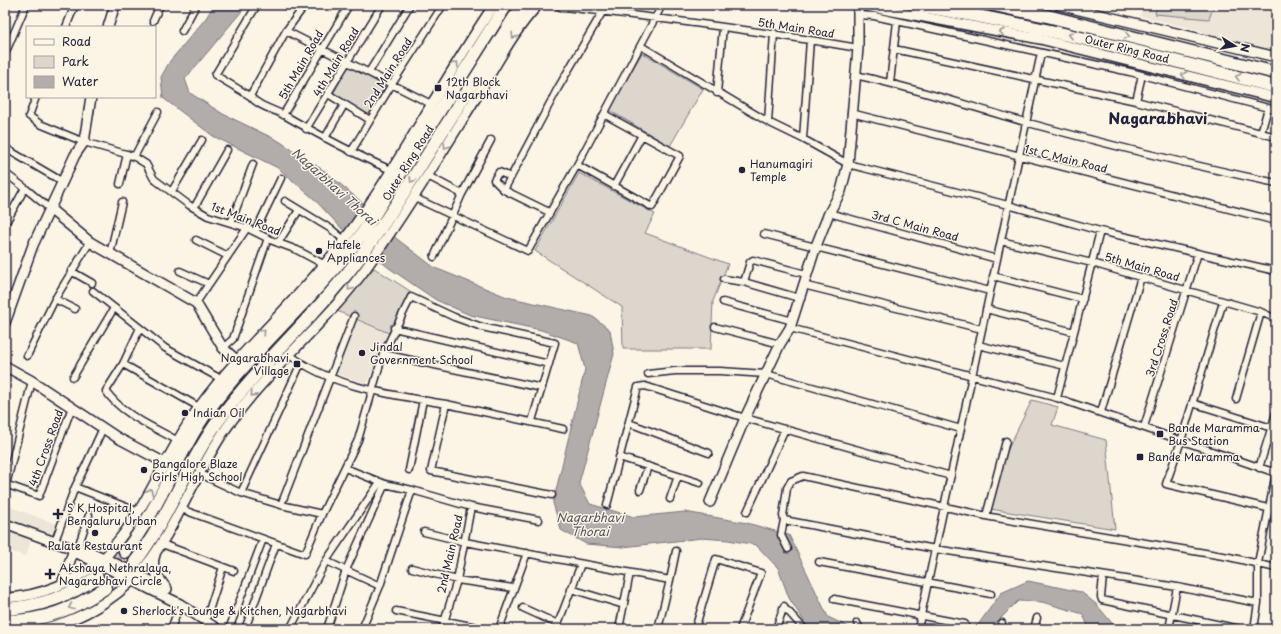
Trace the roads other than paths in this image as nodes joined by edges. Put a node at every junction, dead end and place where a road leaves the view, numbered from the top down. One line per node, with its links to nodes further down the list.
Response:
1 (26, 5): 39 (street)
2 (76, 5): 27 (street)
3 (115, 5): 28 (street)
4 (160, 5): 25 (street)
5 (196, 5): 30 (street)
6 (258, 5): 52 (street)
7 (305, 5): 31 (street)
8 (349, 5): 36 (street, 5th Main Road)
9 (382, 5): 41 (street, 4th Main Road)
10 (410, 5): 42 (street)
11 (443, 5): 48 (street, 2nd Main Road)
12 (494, 5): 57 (street, one-way to 12)
13 (506, 5): 104 (highway, Outer Ring Road)
14 (524, 5): 114 (highway, Outer Ring Road, one-way to 114)
15 (538, 5): 88 (street, one-way to 88)
16 (662, 5): 24 (street)
17 (860, 5): 23 (street); 55 (street, one-way to 17)
18 (916, 5): 49 (highway, Outer Ring Road, one-way to 18)
19 (994, 5): 43 (highway, Outer Ring Road, one-way to 43)
20 (1059, 5): 40 (street)
21 (562, 6): 22 (street, 5th Main Road)
22 (603, 11): 24 (street, 5th Main Road); 89 (street)
23 (858, 15): 26 (street); 35 (street)
24 (656, 17): 29 (street, 5th Main Road); 34 (street)
25 (153, 21)
26 (897, 21): 37 (street); 38 (street)
27 (66, 26)
28 (108, 26)
29 (723, 27): 32 (street, 5th Main Road); 50 (street)
30 (182, 31)
31 (286, 31): 36 (street); 52 (street)
32 (774, 33): 33 (street, 5th Main Road); 66 (street)
33 (810, 40): 35 (street, 5th Main Road); 73 (street)
34 (641, 46): 50 (street); 63 (street)
35 (858, 48): 44 (street)
36 (321, 49): 41 (street); 64 (street, 5th Main Road)
37 (894, 49): 46 (street); 47 (street)
38 (1041, 53): 45 (street); 46 (street)
39 (5, 54)
40 (1276, 57)
41 (347, 63): 42 (street); 51 (street, 4th Main Road)
42 (369, 72): 48 (street)
43 (1276, 73)
44 (855, 75): 47 (street); 62 (street)
45 (1142, 75): 56 (street); 59 (street)
46 (1035, 79): 56 (street); 67 (street)
47 (890, 83): 67 (street)
48 (392, 84): 57 (street); 65 (street, 2nd Main Road)
49 (1276, 87)
50 (717, 93): 66 (street)
51 (328, 94): 58 (street); 68 (street, 4th Main Road)
52 (250, 96): 64 (street)
53 (36, 98): 76 (street, 1st Main Road)
54 (91, 98): 76 (street)
55 (1276, 98)
56 (1136, 101): 69 (street)
57 (431, 104): 86 (street)
58 (344, 105): 65 (street); 72 (street)
59 (1268, 108): 60 (street); 69 (street)
60 (1276, 110)
61 (158, 112): 81 (street)
62 (851, 113): 82 (street, 1st C Main Road); 84 (street)
63 (604, 114): 70 (street); 85 (street)
64 (283, 115): 68 (street)
65 (370, 120): 79 (street, 2nd Main Road)
66 (768, 122): 73 (street)
67 (1026, 122): 82 (street); 92 (street)
68 (306, 129): 72 (street)
69 (1261, 133): 71 (street)
70 (642, 136): 94 (street); 94 (street)
71 (1276, 137)
72 (325, 138): 79 (street)
73 (803, 139): 84 (street)
74 (202, 140): 97 (street)
75 (491, 140): 98 (street)
76 (84, 142): 80 (street, 1st Main Road); 91 (street)
77 (5, 148): 91 (street)
78 (227, 150): 103 (street)
79 (351, 152): 86 (street)
80 (127, 154): 81 (street, 1st Main Road); 93 (street)
81 (134, 157): 97 (street, 1st Main Road)
82 (1019, 157): 102 (street); 110 (street, 1st C Main Road)
83 (253, 164): 111 (street)
84 (848, 164): 102 (street); 108 (street)
85 (577, 165): 94 (street); 107 (street)
86 (391, 170): 104 (street)
87 (5, 173): 95 (street)
88 (428, 176): 98 (street); 99 (street)
89 (511, 177): 96 (street); 96 (street)
90 (281, 178): 116 (street)
91 (63, 182): 105 (street)
92 (1276, 182)
93 (120, 184)
94 (614, 186)
95 (25, 188): 105 (street); 112 (street)
96 (504, 190): 107 (street)
97 (172, 191): 103 (street, 1st Main Road)
98 (462, 194): 109 (street)
99 (414, 198): 109 (street); 114 (street)
100 (285, 201): 106 (street)
101 (122, 202): 126 (street)
102 (1008, 205): 115 (street); 120 (street)
103 (194, 208): 111 (street, 1st Main Road)
104 (373, 208): 123 (highway, Outer Ring Road)
105 (50, 209): 121 (street); 158 (street)
106 (299, 210): 122 (street); 123 (street)
107 (549, 212): 109 (street)
108 (829, 213): 124 (street); 129 (street, 3rd C Main Road)
109 (453, 216): 128 (street)
110 (1276, 221)
111 (231, 223): 113 (street, 1st Main Road)
112 (5, 224)
113 (247, 228): 116 (street, 1st Main Road); 127 (street)
114 (388, 228): 123 (highway, Outer Ring Road); 168 (street, one-way to 168)
115 (1100, 231): 125 (street); 130 (street)
116 (255, 232): 118 (street, 1st Main Road)
117 (764, 234): 124 (street)
118 (268, 238): 122 (street, 1st Main Road); 167 (street)
119 (196, 240): 127 (street)
120 (1001, 241): 129 (street); 130 (street, 5th Main Road)
121 (90, 242): 126 (street); 132 (street)
122 (278, 243): 131 (street, 1st Main Road)
123 (351, 246): 131 (street); 168 (highway, Outer Ring Road); 171 (highway, Outer Ring Road)
124 (816, 246): 135 (street); 145 (street)
125 (1198, 253): 134 (street); 143 (street, 3rd Cross Road)
126 (110, 254): 151 (street)
127 (228, 256): 141 (street)
128 (434, 256)
129 (997, 259): 136 (street)
130 (1092, 263): 137 (street, 5th Main Road); 148 (street)
131 (325, 265): 171 (street, one-way to 131)
132 (71, 271): 140 (street); 147 (street)
133 (180, 271): 141 (street)
134 (1276, 271)
135 (806, 274): 139 (street); 142 (street)
136 (993, 276): 145 (street); 148 (street)
137 (1141, 277): 143 (street, 5th Main Road); 193 (street)
138 (724, 279): 139 (street)
139 (744, 282): 146 (street)
140 (92, 283)
141 (209, 284): 151 (street)
142 (803, 285): 146 (street); 163 (street)
143 (1187, 290): 150 (street, 5th Main Road); 199 (street, 3rd Cross Road)
144 (93, 291): 152 (street)
145 (990, 291): 154 (street)
146 (799, 298): 159 (street)
147 (55, 299): 153 (street); 170 (street)
148 (1083, 299): 164 (street)
149 (723, 302): 159 (street)
150 (1223, 302): 155 (street, 5th Main Road); 189 (street)
151 (196, 303): 167 (street)
152 (114, 308): 161 (street); 180 (street)
153 (75, 309)
154 (986, 309): 163 (street); 164 (street)
155 (1261, 312): 157 (street, 5th Main Road); 187 (street)
156 (354, 316): 181 (street)
157 (1276, 319)
158 (5, 322)
159 (792, 325): 165 (street); 179 (street)
160 (715, 327): 165 (street)
161 (140, 328): 173 (street); 182 (street)
162 (394, 328): 169 (street); 174 (street); 174 (street)
163 (982, 329): 166 (street)
164 (1074, 332): 176 (street)
165 (780, 344): 178 (street)
166 (978, 345): 176 (street); 179 (street)
167 (223, 348): 171 (street)
168 (286, 351): 172 (street); 217 (street, one-way to 217); 259 (highway, Outer Ring Road)
169 (383, 354): 184 (street); 185 (street)
170 (27, 356)
171 (240, 363): 182 (street); 255 (highway, Outer Ring Road)
172 (301, 363): 181 (street); 226 (street)
173 (123, 364): 192 (street); 205 (street)
174 (549, 364): 184 (street)
175 (5, 366): 183 (street)
176 (1065, 366): 186 (street)
177 (648, 374): 178 (street)
178 (766, 374): 195 (street); 203 (street)
179 (972, 376): 186 (street); 203 (street)
180 (73, 377)
181 (331, 377): 185 (street); 230 (street)
182 (221, 379): 192 (street)
183 (32, 381): 191 (street); 222 (street)
184 (542, 388): 196 (street)
185 (371, 390): 188 (street); 213 (street)
186 (1057, 398): 193 (street)
187 (1236, 399)
188 (423, 400): 190 (street); 215 (street)
189 (1192, 403): 200 (street); 207 (street)
190 (446, 404): 196 (street); 227 (street)
191 (72, 407): 198 (street); 222 (street, 4th Cross Road)
192 (199, 407): 205 (street)
193 (1100, 412): 199 (street)
194 (1276, 413): 200 (street)
195 (745, 418): 197 (street); 202 (street); 229 (street)
196 (532, 421): 201 (street)
197 (628, 423): 209 (street); 210 (street)
198 (102, 428): 211 (street); 223 (street)
199 (1144, 428): 207 (street)
200 (1272, 428): 204 (street)
201 (563, 429)
202 (785, 429): 219 (street); 238 (street)
203 (961, 429): 219 (street)
204 (1268, 440): 208 (street); 214 (street)
205 (178, 441): 211 (street)
206 (1006, 441): 241 (street)
207 (1182, 441): 214 (street); 234 (street)
208 (1276, 443)
209 (709, 453)
210 (619, 457): 212 (street); 231 (street)
211 (165, 463): 237 (street, one-way to 211)
212 (648, 466): 218 (street); 225 (street)
213 (345, 468): 220 (street); 240 (street)
214 (1259, 468): 216 (street)
215 (409, 470)
216 (1276, 473): 234 (street)
217 (198, 474): 226 (street); 235 (street)
218 (678, 476): 221 (street); 228 (street)
219 (951, 476): 233 (street)
220 (383, 483): 224 (street); 258 (street); 266 (street)
221 (700, 483)
222 (6, 484)
223 (74, 487): 237 (street); 247 (street)
224 (412, 490): 232 (street); 276 (street)
225 (640, 490)
226 (242, 493): 230 (street)
227 (552, 495)
228 (670, 500)
229 (710, 502)
230 (281, 505): 240 (street)
231 (607, 505)
232 (471, 507): 242 (street); 248 (street, 2nd Main Road)
233 (944, 508): 241 (street); 243 (street); 253 (street)
234 (1269, 508): 236 (street); 261 (street)
235 (180, 509): 246 (street); 251 (street)
236 (1276, 510)
237 (139, 512): 257 (street)
238 (747, 512)
239 (89, 514): 250 (street)
240 (322, 514): 249 (street)
241 (986, 516): 261 (street)
242 (539, 520)
243 (784, 520): 252 (street); 253 (street)
244 (5, 524): 247 (street)
245 (424, 532): 248 (street)
246 (263, 539): 249 (street); 304 (street)
247 (55, 540): 250 (street)
248 (465, 542): 256 (street); 272 (street, 2nd Main Road)
249 (276, 544): 305 (street)
250 (76, 548): 257 (street); 275 (street)
251 (159, 548): 263 (street); 271 (street); 280 (street)
252 (788, 549)
253 (935, 549): 269 (street); 274 (street)
254 (676, 551): 273 (street)
255 (125, 552)
256 (527, 552): 262 (street); 279 (street)
257 (101, 560): 271 (street); 271 (street); 275 (street)
258 (326, 561): 266 (street); 306 (street)
259 (135, 562)
260 (819, 562): 274 (street)
261 (1258, 563): 265 (street); 286 (street)
262 (581, 564): 268 (street); 281 (street)
263 (223, 567): 267 (street); 296 (street)
264 (412, 568): 272 (street)
265 (1276, 568)
266 (346, 570): 276 (street); 307 (street)
267 (234, 571)
268 (630, 573): 273 (street); 287 (street)
269 (1103, 576): 277 (street); 292 (street)
270 (98, 577): 289 (highway)
271 (136, 578): 280 (street); 285 (street); 301 (street)
272 (457, 580): 279 (street); 295 (street, 2nd Main Road)
273 (670, 580): 312 (street)
274 (928, 582): 282 (street); 291 (street)
275 (62, 584): 283 (street)
276 (380, 586): 308 (street)
277 (1177, 587): 286 (street); 292 (street)
278 (106, 588): 294 (highway, one-way to 294)
279 (513, 588): 310 (street)
280 (167, 589): 285 (street)
281 (571, 589): 287 (street); 298 (street)
282 (991, 594)
283 (5, 598)
284 (834, 599): 291 (street)
285 (180, 604): 296 (street); 302 (street)
286 (1258, 604): 321 (street)
287 (624, 605): 311 (street)
288 (523, 608): 298 (street)
289 (5, 609)
290 (396, 610): 295 (street)
291 (921, 615): 297 (street); 317 (street)
292 (1172, 615): 299 (street); 319 (street)
293 (1037, 618): 318 (street)
294 (5, 621)
295 (443, 621): 300 (street); 309 (street, 2nd Main Road)
296 (205, 623): 303 (street)
297 (965, 624)
298 (557, 627)
299 (1218, 627): 320 (street)
300 (476, 628)
301 (41, 629)
302 (172, 629)
303 (217, 629)
304 (229, 629)
305 (245, 629)
306 (290, 629)
307 (327, 629)
308 (362, 629)
309 (442, 629)
310 (499, 629)
311 (619, 629)
312 (658, 629)
313 (695, 629): 314 (street)
314 (740, 629)
315 (776, 629): 316 (street)
316 (804, 629)
317 (918, 629)
318 (1034, 629)
319 (1170, 629)
320 (1240, 629)
321 (1254, 629)

